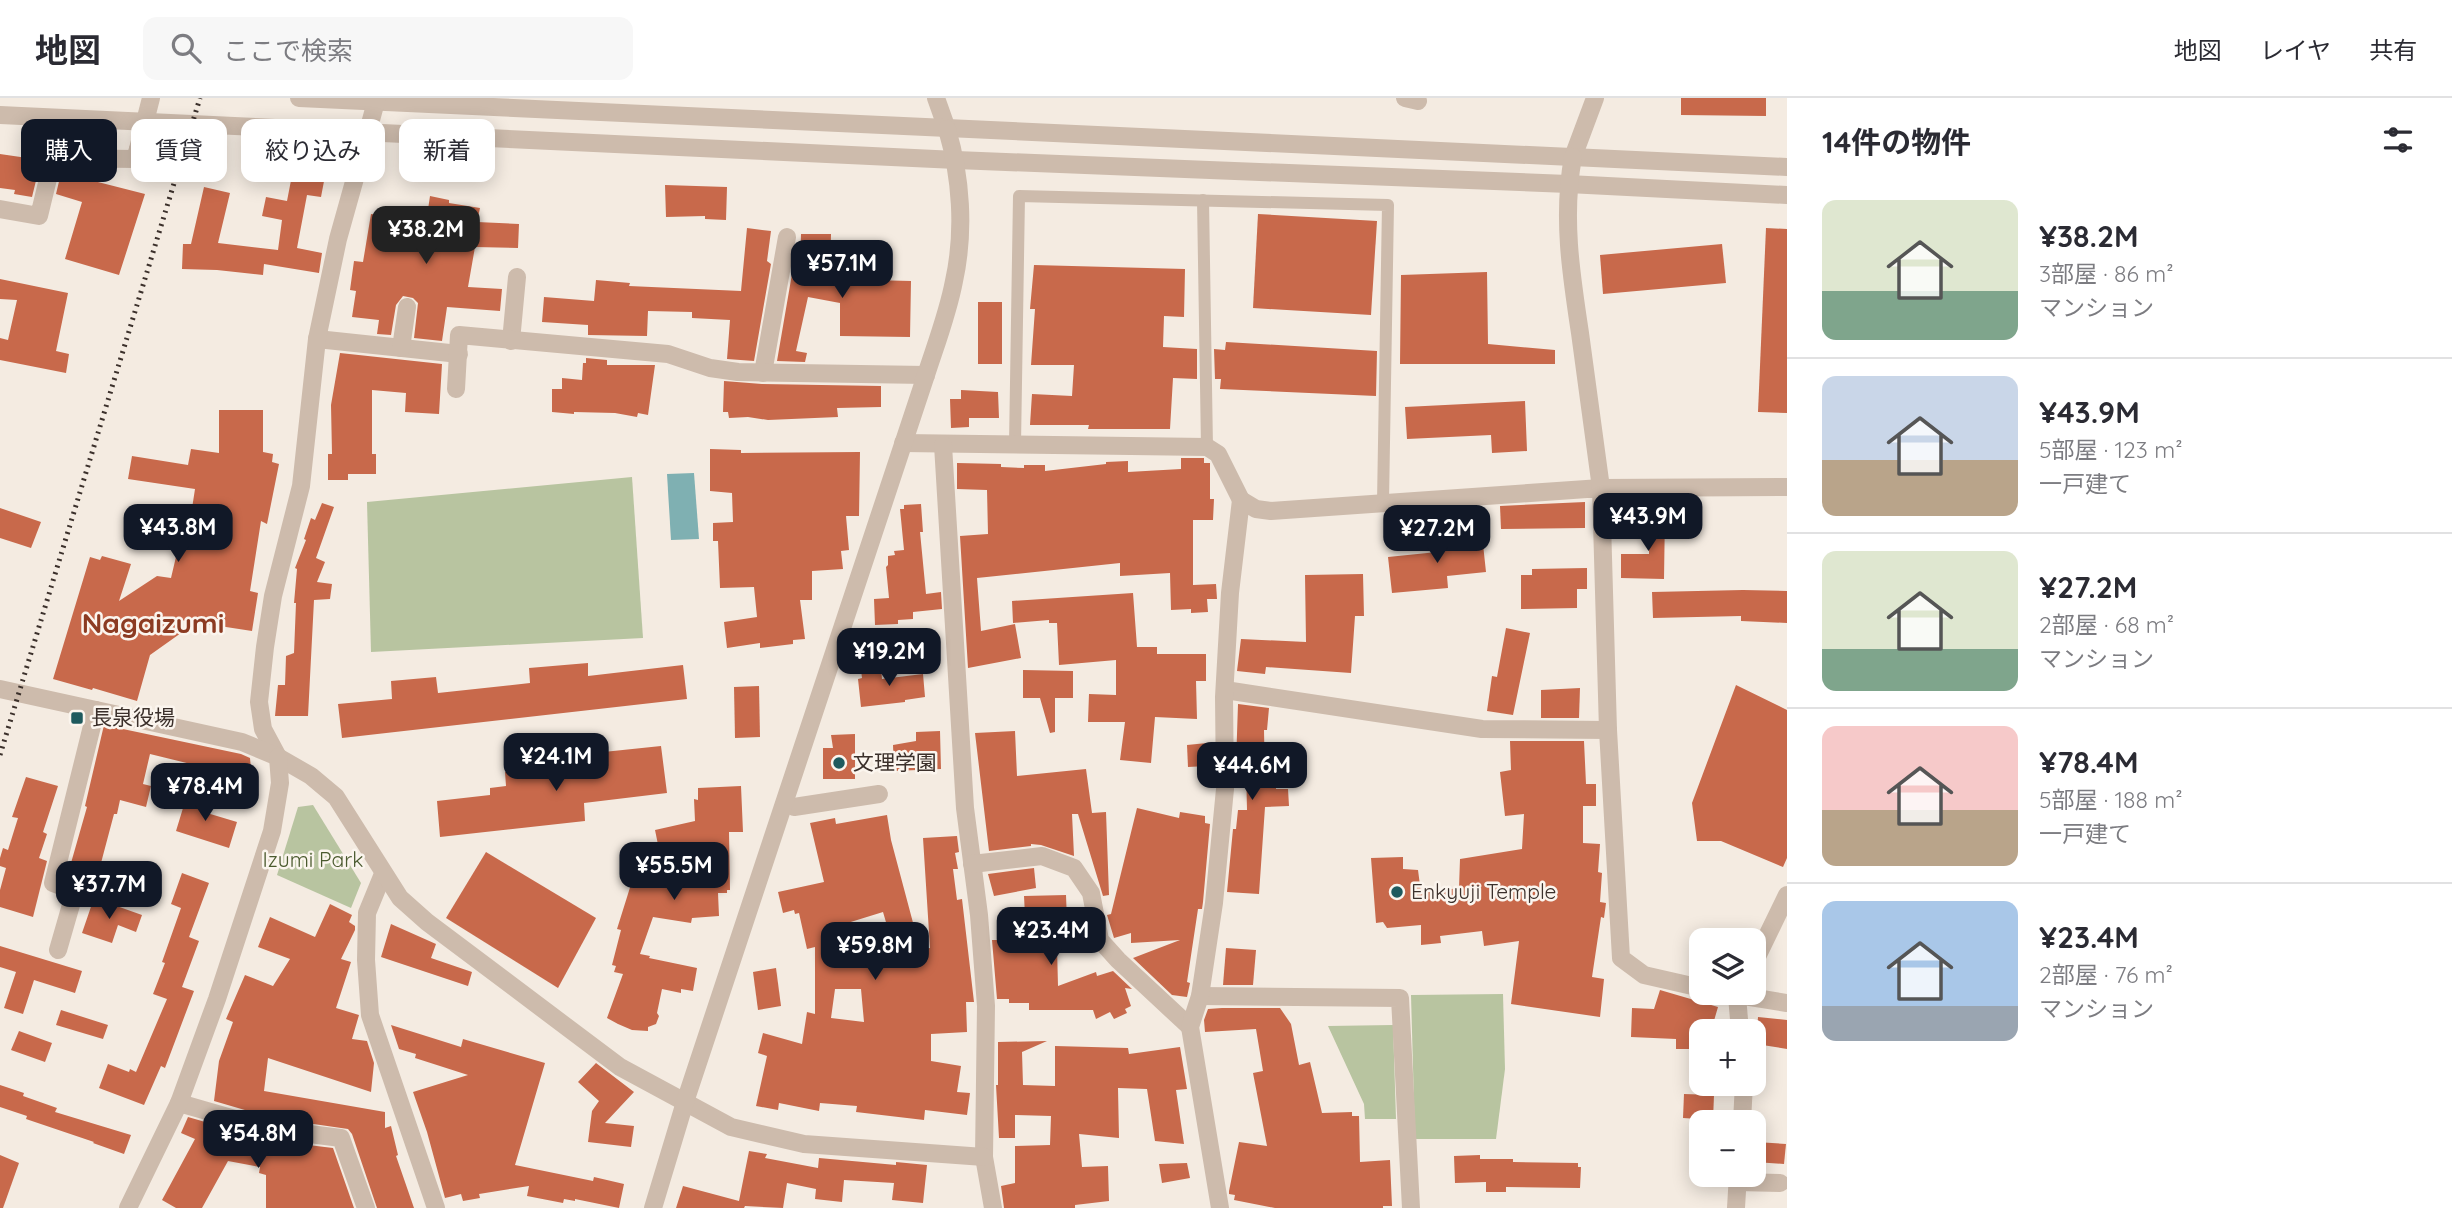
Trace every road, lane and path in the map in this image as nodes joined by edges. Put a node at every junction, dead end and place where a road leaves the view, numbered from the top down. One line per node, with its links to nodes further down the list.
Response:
1 (151, 98): 14 (street, bridge)
2 (299, 98): 7 (street)
3 (377, 98): 18 (street, bridge)
4 (936, 98): 7 (street)
5 (1595, 98): 8 (street)
6 (0, 115): 9 (street)
7 (947, 130): 8 (street); 9 (street)
8 (1573, 157): 10 (street); 11 (street)
9 (956, 160): 11 (street); 23 (street)
10 (1787, 167)
11 (1568, 184): 12 (street); 30 (street)
12 (1787, 195)
13 (1203, 200): 27 (lane); 28 (lane); 32 (lane)
14 (0, 209)
15 (787, 237): 22 (street)
16 (517, 277): 19 (street)
17 (407, 307): 20 (street)
18 (317, 339): 20 (street); 39 (street)
19 (511, 341): 21 (street); 22 (street)
20 (401, 348): 21 (street)
21 (458, 354): 24 (street)
22 (763, 373): 23 (street)
23 (926, 375): 25 (street)
24 (456, 389)
25 (903, 443): 26 (street); 34 (street)
26 (943, 445): 27 (street); 42 (street)
27 (1014, 445): 28 (street)
28 (1207, 447): 31 (street)
29 (1787, 487): 30 (street)
30 (1601, 488): 32 (street); 38 (street)
31 (1241, 500): 32 (street); 36 (street)
32 (1383, 502)
33 (926, 647): 34 (street)
34 (834, 656): 52 (street)
35 (0, 689): 37 (street)
36 (1225, 690): 38 (street); 48 (street)
37 (96, 710): 39 (street); 46 (street)
38 (1608, 730): 47 (street)
39 (278, 757): 43 (street); 53 (street)
40 (879, 794): 41 (street)
41 (794, 807)
42 (972, 864): 51 (street); 54 (street)
43 (383, 874): 52 (street); 60 (street)
44 (1787, 895): 45 (street)
45 (1766, 938)
46 (58, 950)
47 (1689, 985)
48 (1200, 996): 51 (street); 64 (street)
49 (1766, 1000): 50 (street)
50 (1787, 1003)
51 (1190, 1027): 63 (street)
52 (685, 1102): 54 (street); 61 (street)
53 (179, 1103): 58 (street); 59 (street)
54 (984, 1157): 62 (street)
55 (1766, 1181): 56 (street)
56 (1780, 1183)
57 (1737, 1187): 65 (street)
58 (128, 1208)
59 (366, 1208)
60 (436, 1208)
61 (653, 1208)
62 (993, 1208)
63 (1220, 1208)
64 (1411, 1208)
65 (1736, 1208)

